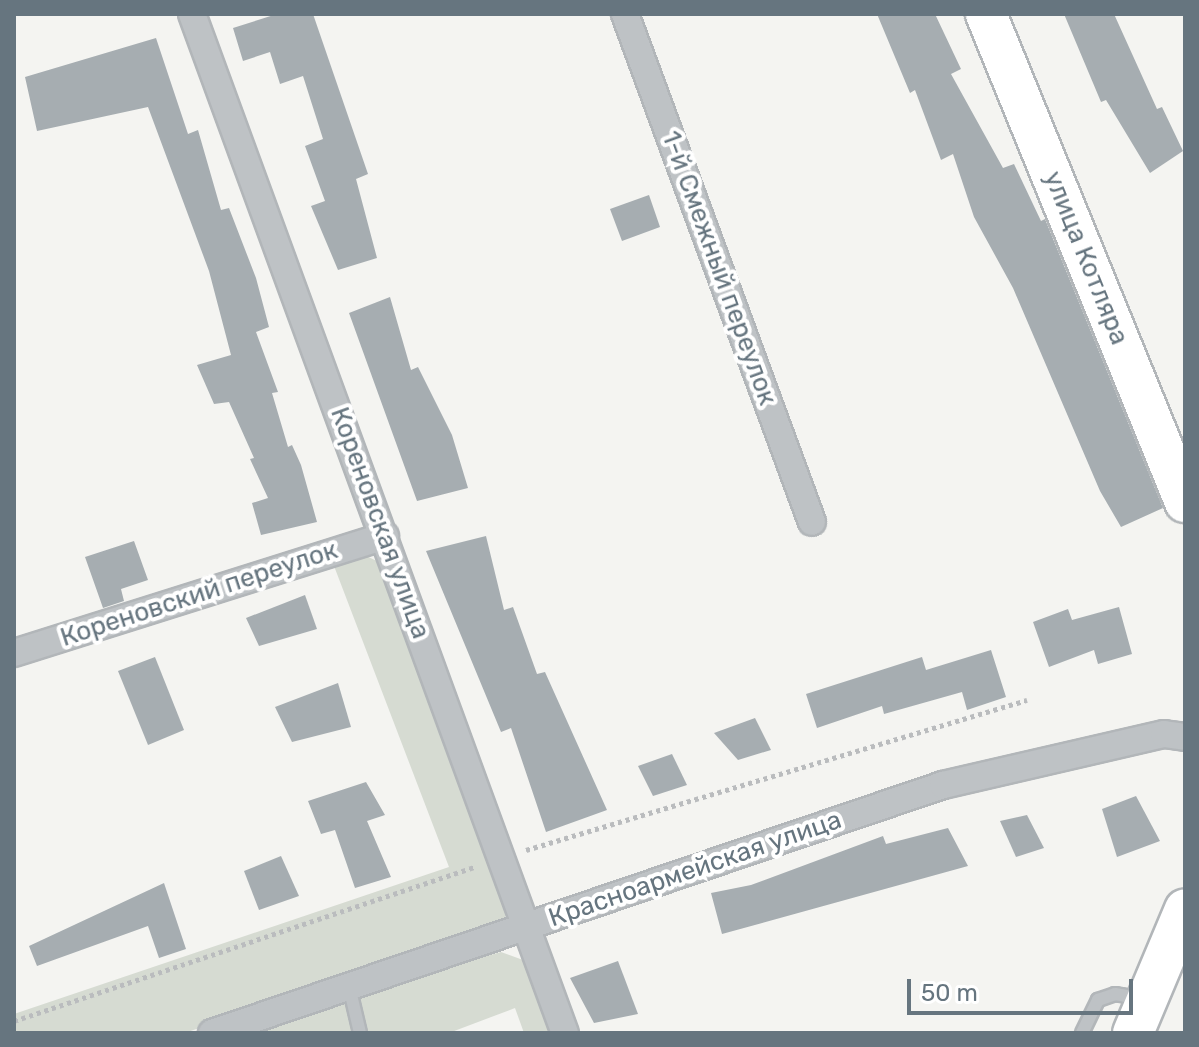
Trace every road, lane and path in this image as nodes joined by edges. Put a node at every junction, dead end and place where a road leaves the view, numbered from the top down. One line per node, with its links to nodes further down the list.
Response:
1 (192, 14): 6 (street, Кореновская улица)
2 (625, 14): 5 (street, 1-й Смежный переулок)
3 (986, 14): 4 (main road, улица Котляра)
4 (1185, 502)
5 (812, 522)
6 (385, 536): 7 (street, Кореновский переулок); 10 (street, Кореновская улица)
7 (14, 653)
8 (1185, 737): 10 (street, Красноармейская улица)
9 (1185, 909): 12 (main road)
10 (528, 925): 11 (street, Красноармейская улица); 15 (street, Кореновская улица)
11 (349, 986): 13 (street, Красноармейская улица); 14 (lane)
12 (1139, 1016): 16 (lane)
13 (212, 1033)
14 (360, 1033)
15 (565, 1033)
16 (1082, 1033)

